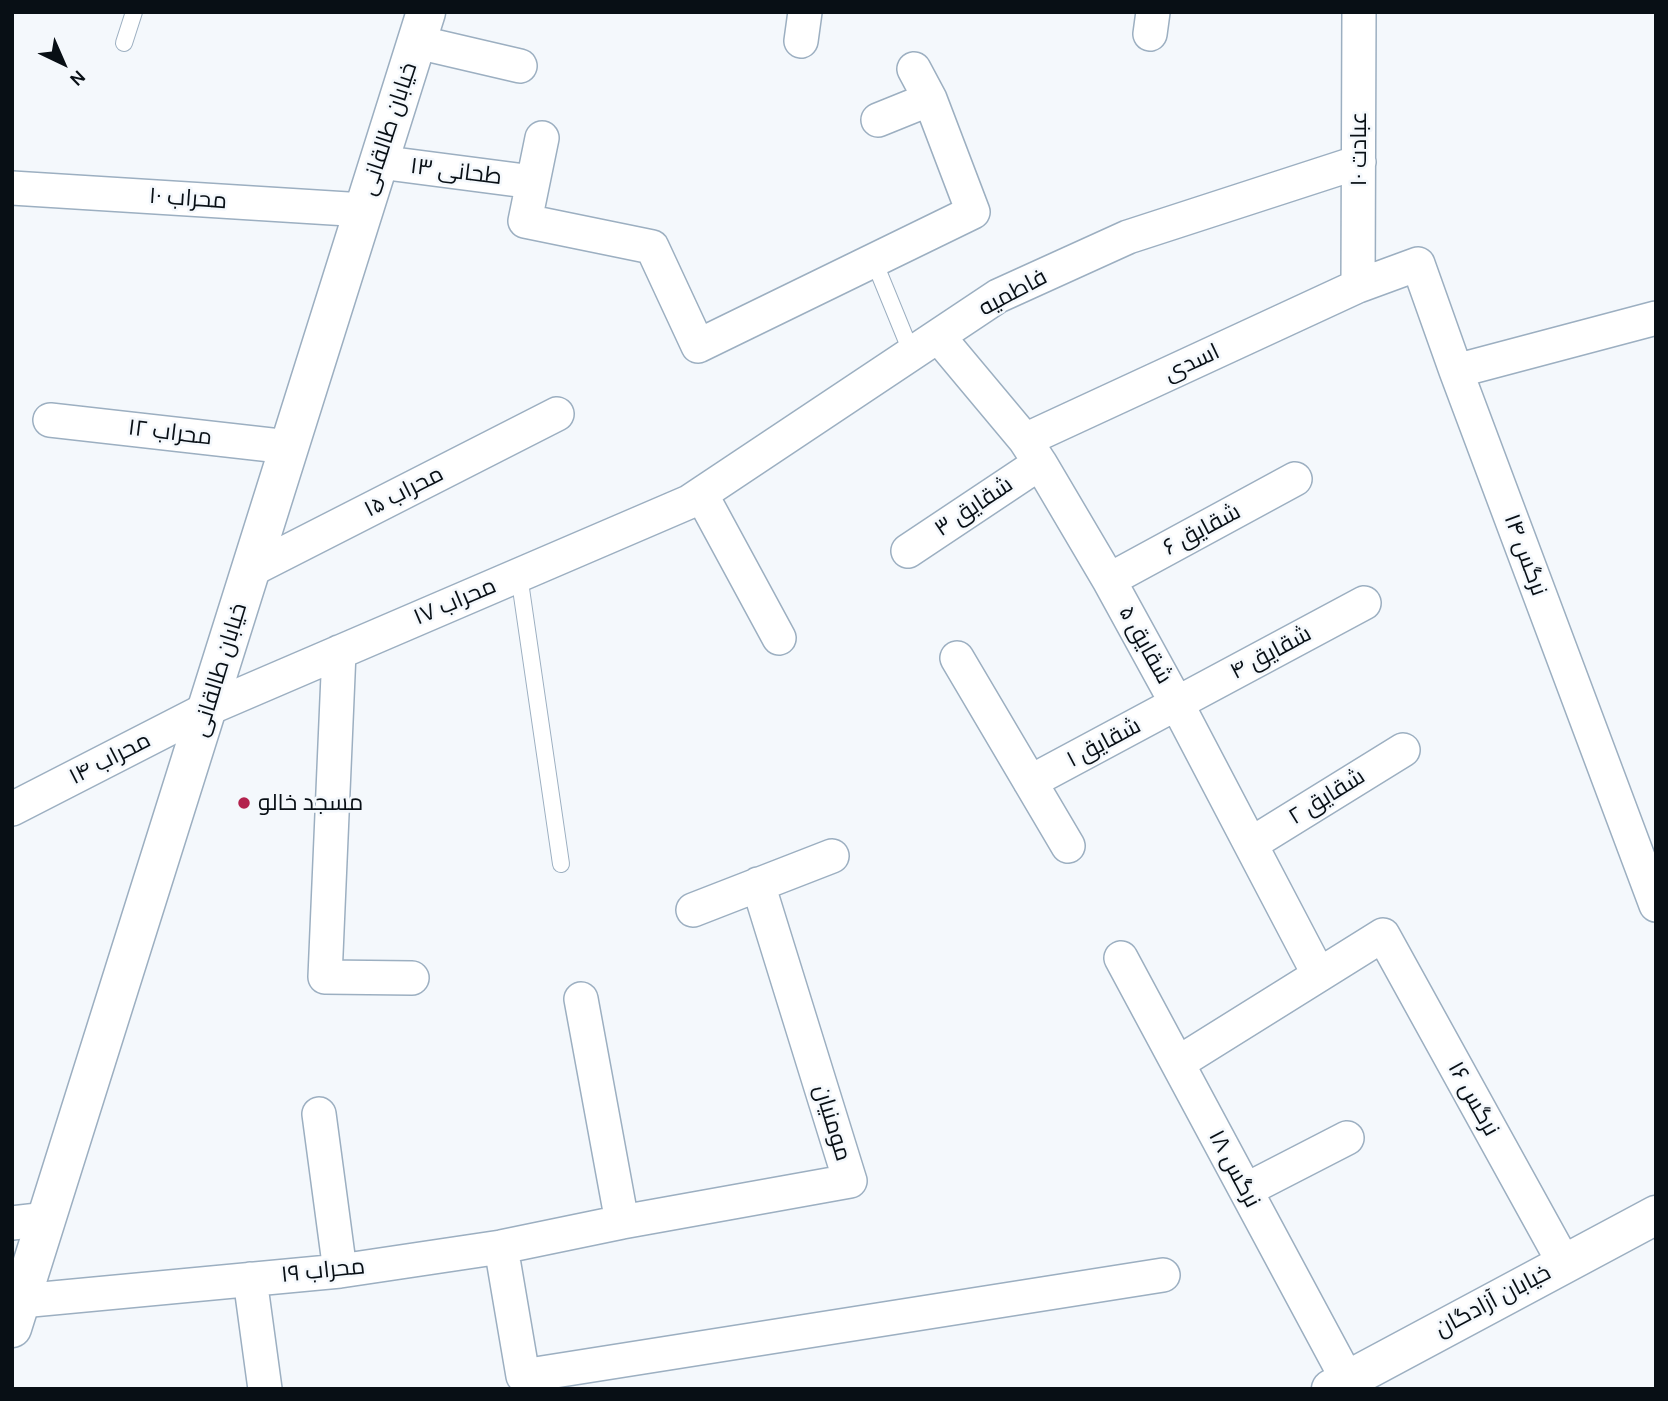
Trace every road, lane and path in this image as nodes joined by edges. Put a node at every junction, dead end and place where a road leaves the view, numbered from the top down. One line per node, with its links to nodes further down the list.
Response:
1 (134, 12): 4 (lane)
2 (1359, 12): 11 (street, عبادت ۱۰)
3 (422, 27): 5 (street); 10 (main road, خیابان طالقانی)
4 (124, 43)
5 (520, 66)
6 (914, 69): 7 (street)
7 (930, 99): 8 (street); 15 (street)
8 (878, 120)
9 (542, 138): 12 (street)
10 (379, 162): 12 (street, طحانی ۱۳); 14 (main road, خیابان طالقانی)
11 (1359, 162): 16 (street, عبادت ۱۰); 18 (street, فاطمیه)
12 (533, 182): 15 (street)
13 (12, 188): 14 (street, ۱۰ محراب)
14 (364, 210): 22 (main road, خیابان طالقانی)
15 (874, 261): 18 (lane)
16 (1358, 286): 19 (street, نرگس ۱۴); 23 (street, اسدی)
17 (1656, 318): 19 (street)
18 (925, 345): 23 (street, شقایق ۵); 25 (street, فاطمیه)
19 (1456, 371): 44 (street, نرگس ۱۴)
20 (557, 414): 27 (street, محراب ۱۵)
21 (50, 419): 22 (street, محراب ۱۲)
22 (289, 447): 27 (main road, خیابان طالقانی)
23 (1033, 451): 26 (street, شقایق ۳); 29 (street, شقایق ۵)
24 (1295, 480): 29 (street, شقایق ۶)
25 (701, 494): 28 (street, محراب ۱۷); 31 (street)
26 (908, 551)
27 (251, 570): 35 (main road, خیابان طالقانی)
28 (519, 575): 32 (street, محراب ۱۷); 42 (lane)
29 (1109, 580): 34 (street, شقایق ۵)
30 (1364, 603): 34 (street, شقایق ۴)
31 (779, 638)
32 (339, 652): 35 (street, محراب ۱۷); 48 (street)
33 (957, 658): 37 (street)
34 (1177, 704): 37 (street, شقایق ۱); 39 (street, شقایق ۵)
35 (207, 709): 38 (street, محراب ۱۴); 55 (main road, خیابان طالقانی)
36 (1404, 750): 39 (street, شقایق ۲)
37 (1030, 782): 40 (street)
38 (12, 809)
39 (1251, 844): 47 (street, شقایق ۵)
40 (1068, 846)
41 (832, 856): 43 (street)
42 (561, 864)
43 (758, 884): 45 (street); 56 (street, مومنیان)
44 (1656, 905)
45 (693, 910)
46 (1121, 958): 50 (street, نرگس ۱۸)
47 (1319, 975): 50 (street); 58 (street, نرگس ۱۶)
48 (412, 978)
49 (581, 999): 56 (street)
50 (1178, 1063): 53 (street, نرگس ۱۸)
51 (319, 1114): 59 (street)
52 (1347, 1138): 53 (street)
53 (1246, 1190): 63 (street, نرگس ۱۸)
54 (1656, 1215): 58 (main road, خیابان آزادگان)
55 (29, 1221): 62 (main road, خیابان طالقانی)
56 (622, 1222): 57 (street, محراب ۱۹)
57 (501, 1247): 59 (street, محراب ۱۹); 60 (street)
58 (1564, 1263): 63 (main road, خیابان آزادگان)
59 (340, 1271): 61 (street, محراب ۱۹)
60 (1163, 1275)
61 (250, 1279): 62 (street, محراب ۱۹); 64 (street)
62 (16, 1315)
63 (1339, 1384)
64 (265, 1389)

